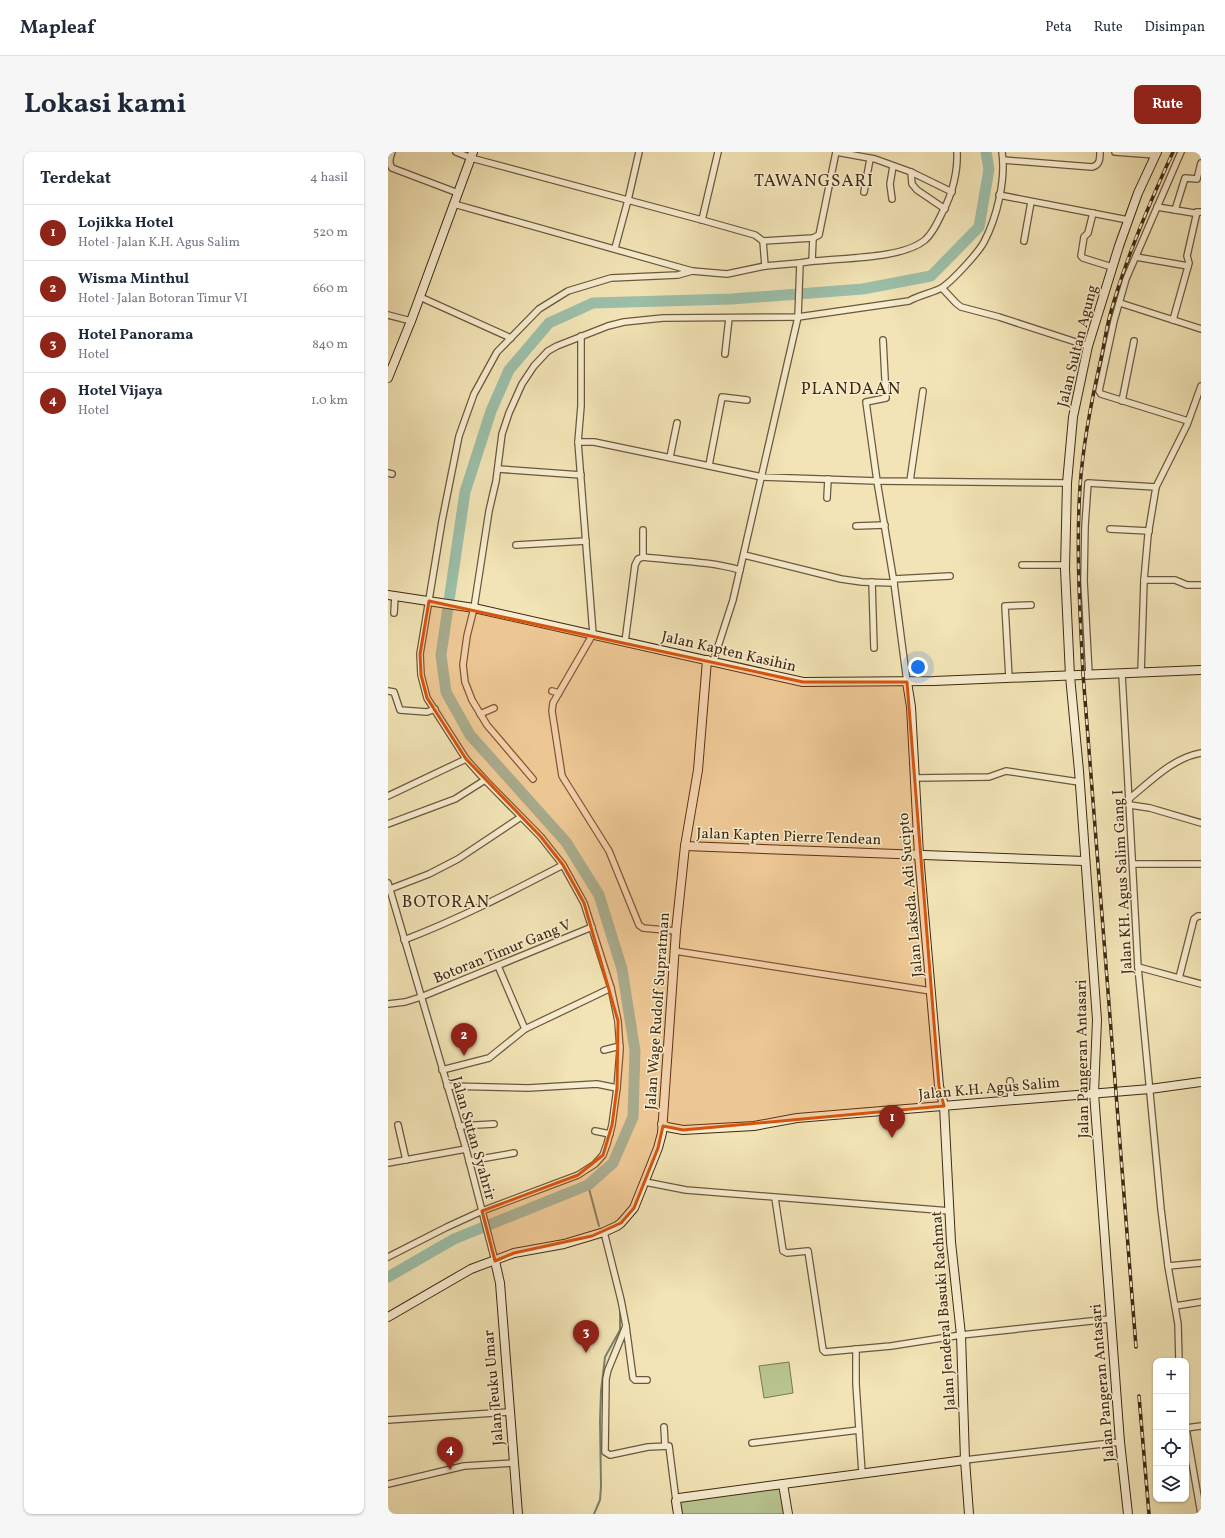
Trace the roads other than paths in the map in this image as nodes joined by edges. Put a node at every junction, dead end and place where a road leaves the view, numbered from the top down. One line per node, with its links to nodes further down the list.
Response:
1 (392, 152): 16 (street)
2 (456, 152): 12 (street)
3 (639, 152): 24 (street)
4 (718, 152): 32 (street)
5 (838, 152): 13 (street); 34 (street)
6 (957, 152): 20 (street)
7 (1002, 152): 14 (street)
8 (1100, 152): 14 (street)
9 (1114, 152): 11 (street)
10 (1181, 152): 27 (street)
11 (1156, 154): 33 (street, Jalan Sultan Agung)
12 (472, 155): 21 (street); 24 (street)
13 (870, 159): 17 (street); 19 (street)
14 (1003, 160): 22 (street)
15 (1201, 163): 29 (street)
16 (389, 165): 21 (street)
17 (893, 166): 18 (street); 23 (street)
18 (911, 172): 20 (street); 28 (street)
19 (864, 192)
20 (952, 192): 28 (street)
21 (458, 193): 26 (street)
22 (999, 195): 25 (street); 45 (street)
23 (892, 199)
24 (628, 200): 32 (street); 37 (street)
25 (1032, 202): 31 (street); 36 (street)
26 (454, 204): 37 (street); 46 (street)
27 (1157, 207): 29 (street); 38 (street)
28 (945, 209): 39 (street)
29 (1175, 210): 30 (street)
30 (1199, 212): 42 (street)
31 (1093, 213): 33 (street); 43 (street)
32 (702, 220): 35 (street)
33 (1128, 220): 43 (street, Jalan Sultan Agung)
34 (813, 238): 35 (street); 39 (street)
35 (763, 241): 41 (street)
36 (1024, 242)
37 (615, 248): 44 (street)
38 (1136, 257): 42 (street); 47 (street)
39 (812, 261): 40 (street)
40 (800, 263): 41 (street); 49 (street)
41 (765, 266): 44 (street)
42 (1188, 266): 51 (street)
43 (1112, 267): 58 (street, Jalan Sultan Agung)
44 (692, 271): 55 (street)
45 (942, 288): 49 (street); 58 (street)
46 (420, 297): 52 (street); 55 (street)
47 (1120, 303): 51 (street); 64 (street)
48 (388, 315): 52 (street)
49 (798, 316): 50 (street); 72 (street)
50 (729, 318): 54 (street); 59 (street)
51 (1173, 320): 53 (street)
52 (411, 321): 60 (street)
53 (1201, 329)
54 (581, 336): 67 (street); 70 (street)
55 (511, 338): 97 (street)
56 (883, 340): 74 (street)
57 (1134, 341): 64 (street)
58 (1088, 346): 76 (street, Jalan Sultan Agung)
59 (725, 354)
60 (388, 378)
61 (1201, 386): 66 (street)
62 (923, 391): 75 (street)
63 (748, 400): 69 (street)
64 (1122, 401): 66 (street)
65 (677, 423): 68 (street)
66 (1186, 426): 77 (street)
67 (578, 442): 68 (street); 71 (street)
68 (670, 457): 69 (street)
69 (709, 465): 72 (street)
70 (498, 469): 71 (street); 99 (street)
71 (581, 475): 84 (street)
72 (762, 477): 73 (street); 86 (street)
73 (828, 479): 74 (street); 78 (street)
74 (877, 480): 75 (street); 79 (street)
75 (910, 481): 76 (street)
76 (1067, 483): 89 (street, Jalan Sultan Agung)
77 (1156, 487): 83 (street); 107 (street)
78 (827, 498)
79 (885, 525): 80 (street); 93 (street)
80 (856, 526)
81 (1110, 529): 83 (street)
82 (643, 530): 87 (street)
83 (1149, 530): 92 (street)
84 (586, 541): 85 (street); 101 (street)
85 (516, 545)
86 (744, 555): 90 (street); 94 (street)
87 (643, 557): 90 (street); 102 (street)
88 (1022, 565): 89 (street)
89 (1065, 565): 109 (street, Jalan Sultan Agung)
90 (740, 570): 104 (street)
91 (950, 576): 93 (street)
92 (1144, 580): 95 (street); 106 (street)
93 (894, 581): 94 (street); 111 (street)
94 (872, 582): 103 (street)
95 (1201, 585)
96 (391, 595): 97 (street, Jalan Kapten Kasihin); 100 (street)
97 (432, 601): 99 (street, Jalan Kapten Kasihin); 116 (street)
98 (1032, 605): 110 (street)
99 (472, 608): 101 (street, Jalan Kapten Kasihin); 117 (street)
100 (394, 613)
101 (593, 634): 102 (street, Jalan Kapten Kasihin); 114 (street)
102 (625, 642): 104 (street, Jalan Kapten Kasihin)
103 (874, 648)
104 (710, 661): 111 (street, Jalan Kapten Kasihin); 130 (street, Jalan Wage Rudolf Supratman)
105 (1201, 670): 106 (street, Jalan Kapten Kasihin)
106 (1141, 673): 108 (street, Jalan Kapten Kasihin)
107 (1089, 674): 108 (street, Jalan Kapten Kasihin); 109 (street, Jalan Kapten Kasihin)
108 (1122, 674): 125 (street, Jalan KH. Agus Salim Gang I)
109 (1070, 676): 110 (street, Jalan Kapten Kasihin); 123 (street, Jalan Pangeran Antasari)
110 (1009, 678): 111 (street, Jalan Kapten Kasihin)
111 (907, 682): 120 (street, Jalan Laksda. Adi Sucipto)
112 (552, 690): 114 (street)
113 (388, 691): 116 (street)
114 (559, 693): 139 (street)
115 (494, 708): 117 (street)
116 (435, 710): 119 (street)
117 (480, 714): 121 (street)
118 (1201, 753): 125 (street)
119 (466, 759): 122 (street); 124 (street)
120 (915, 778): 123 (street); 131 (street, Jalan Laksda. Adi Sucipto)
121 (533, 779)
122 (485, 780): 127 (street); 129 (street)
123 (1079, 782): 132 (street, Jalan Pangeran Antasari)
124 (388, 796)
125 (1130, 798): 126 (street, Jalan KH. Agus Salim Gang I)
126 (1130, 805): 128 (street); 133 (street, Jalan KH. Agus Salim Gang I)
127 (521, 817): 135 (street); 136 (street)
128 (1201, 823)
129 (388, 824)
130 (685, 846): 131 (street, Jalan Kapten Pierre Tendean); 139 (street, Jalan Wage Rudolf Supratman)
131 (919, 855): 132 (street, Jalan Kapten Pierre Tendean); 147 (street, Jalan Laksda. Adi Sucipto)
132 (1084, 861): 159 (street, Jalan Pangeran Antasari)
133 (1132, 864): 134 (street); 143 (street, Jalan KH. Agus Salim Gang I)
134 (1201, 864)
135 (563, 865): 138 (street); 140 (street)
136 (389, 886): 140 (street, Jalan Sutan Syahrir)
137 (1201, 916): 144 (street)
138 (592, 927): 142 (street, Botoran Timur Gang V); 146 (street)
139 (676, 931): 141 (street, Jalan Wage Rudolf Supratman)
140 (404, 940): 148 (street, Jalan Sutan Syahrir)
141 (675, 951): 147 (street); 163 (street, Jalan Wage Rudolf Supratman)
142 (498, 966): 148 (street, Botoran Timur Gang V); 150 (street)
143 (1138, 967): 144 (street); 158 (street, Jalan KH. Agus Salim Gang I)
144 (1179, 978): 145 (street)
145 (1201, 984)
146 (611, 988): 150 (street); 151 (street)
147 (931, 990): 161 (street, Jalan Laksda. Adi Sucipto)
148 (421, 997): 149 (street, Botoran Timur Gang V); 153 (street, Jalan Sutan Syahrir)
149 (388, 1004)
150 (525, 1029): 153 (street)
151 (620, 1046): 152 (street); 157 (street)
152 (604, 1050)
153 (442, 1070): 156 (street, Jalan Sutan Syahrir)
154 (1010, 1081): 160 (street)
155 (1201, 1082): 158 (street, Jalan K.H. Agus Salim)
156 (447, 1086): 157 (street); 165 (street, Jalan Sutan Syahrir)
157 (618, 1088): 167 (street)
158 (1150, 1089): 159 (street, Jalan K.H. Agus Salim); 181 (street, Jalan KH. Agus Salim Gang I)
159 (1094, 1093): 160 (street, Jalan K.H. Agus Salim); 185 (street, Jalan Pangeran Antasari)
160 (1011, 1100): 161 (street, Jalan K.H. Agus Salim)
161 (944, 1106): 163 (street, Jalan K.H. Agus Salim); 175 (street, Jalan Jenderal Basuki Rachmat)
162 (494, 1124): 165 (street)
163 (662, 1124): 173 (street, Jalan Wage Rudolf Supratman)
164 (398, 1125): 170 (street)
165 (459, 1126): 168 (street, Jalan Sutan Syahrir)
166 (595, 1131): 167 (street)
167 (610, 1134): 176 (street)
168 (466, 1150): 170 (street); 171 (street, Jalan Sutan Syahrir)
169 (514, 1153): 171 (street)
170 (406, 1160): 172 (street)
171 (469, 1161): 176 (street, Jalan Sutan Syahrir)
172 (388, 1163)
173 (645, 1182): 174 (street); 177 (street, Jalan Wage Rudolf Supratman)
174 (775, 1198): 175 (street); 188 (street)
175 (950, 1211): 187 (street, Jalan Jenderal Basuki Rachmat)
176 (483, 1212): 178 (street); 179 (street, Jalan Sutan Syahrir)
177 (604, 1232): 179 (street, Jalan Wage Rudolf Supratman); 186 (street)
178 (388, 1257)
179 (495, 1261): 184 (street, Jalan Wage Rudolf Supratman); 191 (street, Jalan Teuku Umar)
180 (1201, 1263): 181 (street)
181 (1168, 1266): 183 (street, Jalan KH. Agus Salim Gang I)
182 (1201, 1302): 183 (street)
183 (1175, 1306): 189 (street, Jalan KH. Agus Salim Gang I)
184 (388, 1317)
185 (1110, 1319): 187 (street); 198 (street, Jalan Pangeran Antasari)
186 (626, 1326): 190 (street); 200 (street)
187 (961, 1335): 188 (street); 201 (street, Jalan Jenderal Basuki Rachmat)
188 (856, 1349): 196 (street)
189 (1179, 1358)
190 (647, 1380)
191 (509, 1412): 192 (street); 202 (street, Jalan Teuku Umar)
192 (388, 1420)
193 (1201, 1426): 195 (street)
194 (664, 1427): 200 (street)
195 (1189, 1428)
196 (859, 1430): 199 (street); 203 (street)
197 (1186, 1430): 212 (street)
198 (1120, 1442): 201 (street); 211 (street, Jalan Pangeran Antasari)
199 (752, 1443)
200 (665, 1446): 206 (street)
201 (966, 1460): 203 (street); 210 (street, Jalan Jenderal Basuki Rachmat)
202 (514, 1463): 204 (street); 207 (street, Jalan Teuku Umar)
203 (862, 1473): 205 (street)
204 (388, 1484)
205 (783, 1484): 206 (street); 209 (street)
206 (676, 1500): 208 (street)
207 (518, 1514)
208 (678, 1514)
209 (788, 1514)
210 (969, 1514)
211 (1128, 1514)
212 (1201, 1514)

